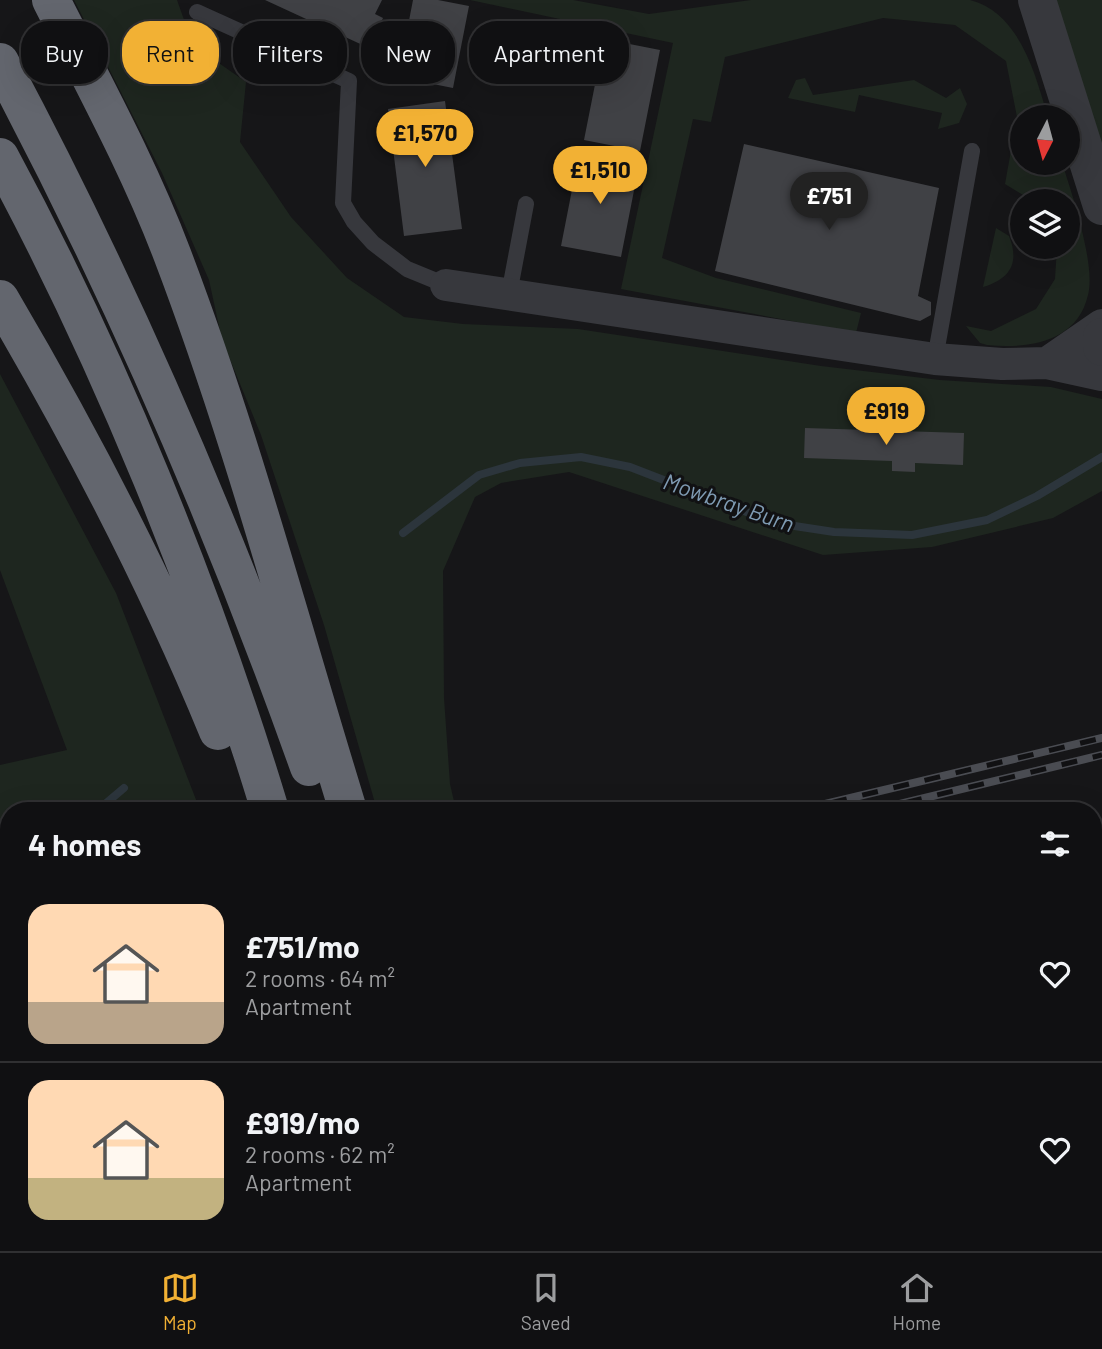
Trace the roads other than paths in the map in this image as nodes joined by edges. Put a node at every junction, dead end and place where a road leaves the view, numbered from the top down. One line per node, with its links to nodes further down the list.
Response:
1 (51, 0): 21 (highway)
2 (1033, 7): 8 (street)
3 (197, 12): 9 (lane)
4 (0, 62): 20 (highway)
5 (972, 151): 15 (lane)
6 (0, 157): 19 (highway)
7 (526, 204): 10 (lane)
8 (1102, 205)
9 (446, 285): 10 (street)
10 (509, 295): 15 (street)
11 (0, 299): 18 (highway)
12 (1102, 325): 16 (street)
13 (1102, 337): 14 (street)
14 (1102, 347)
15 (935, 359): 16 (street)
16 (1047, 363): 17 (street)
17 (1102, 375)
18 (248, 802)
19 (267, 802)
20 (320, 802)
21 (346, 802)

